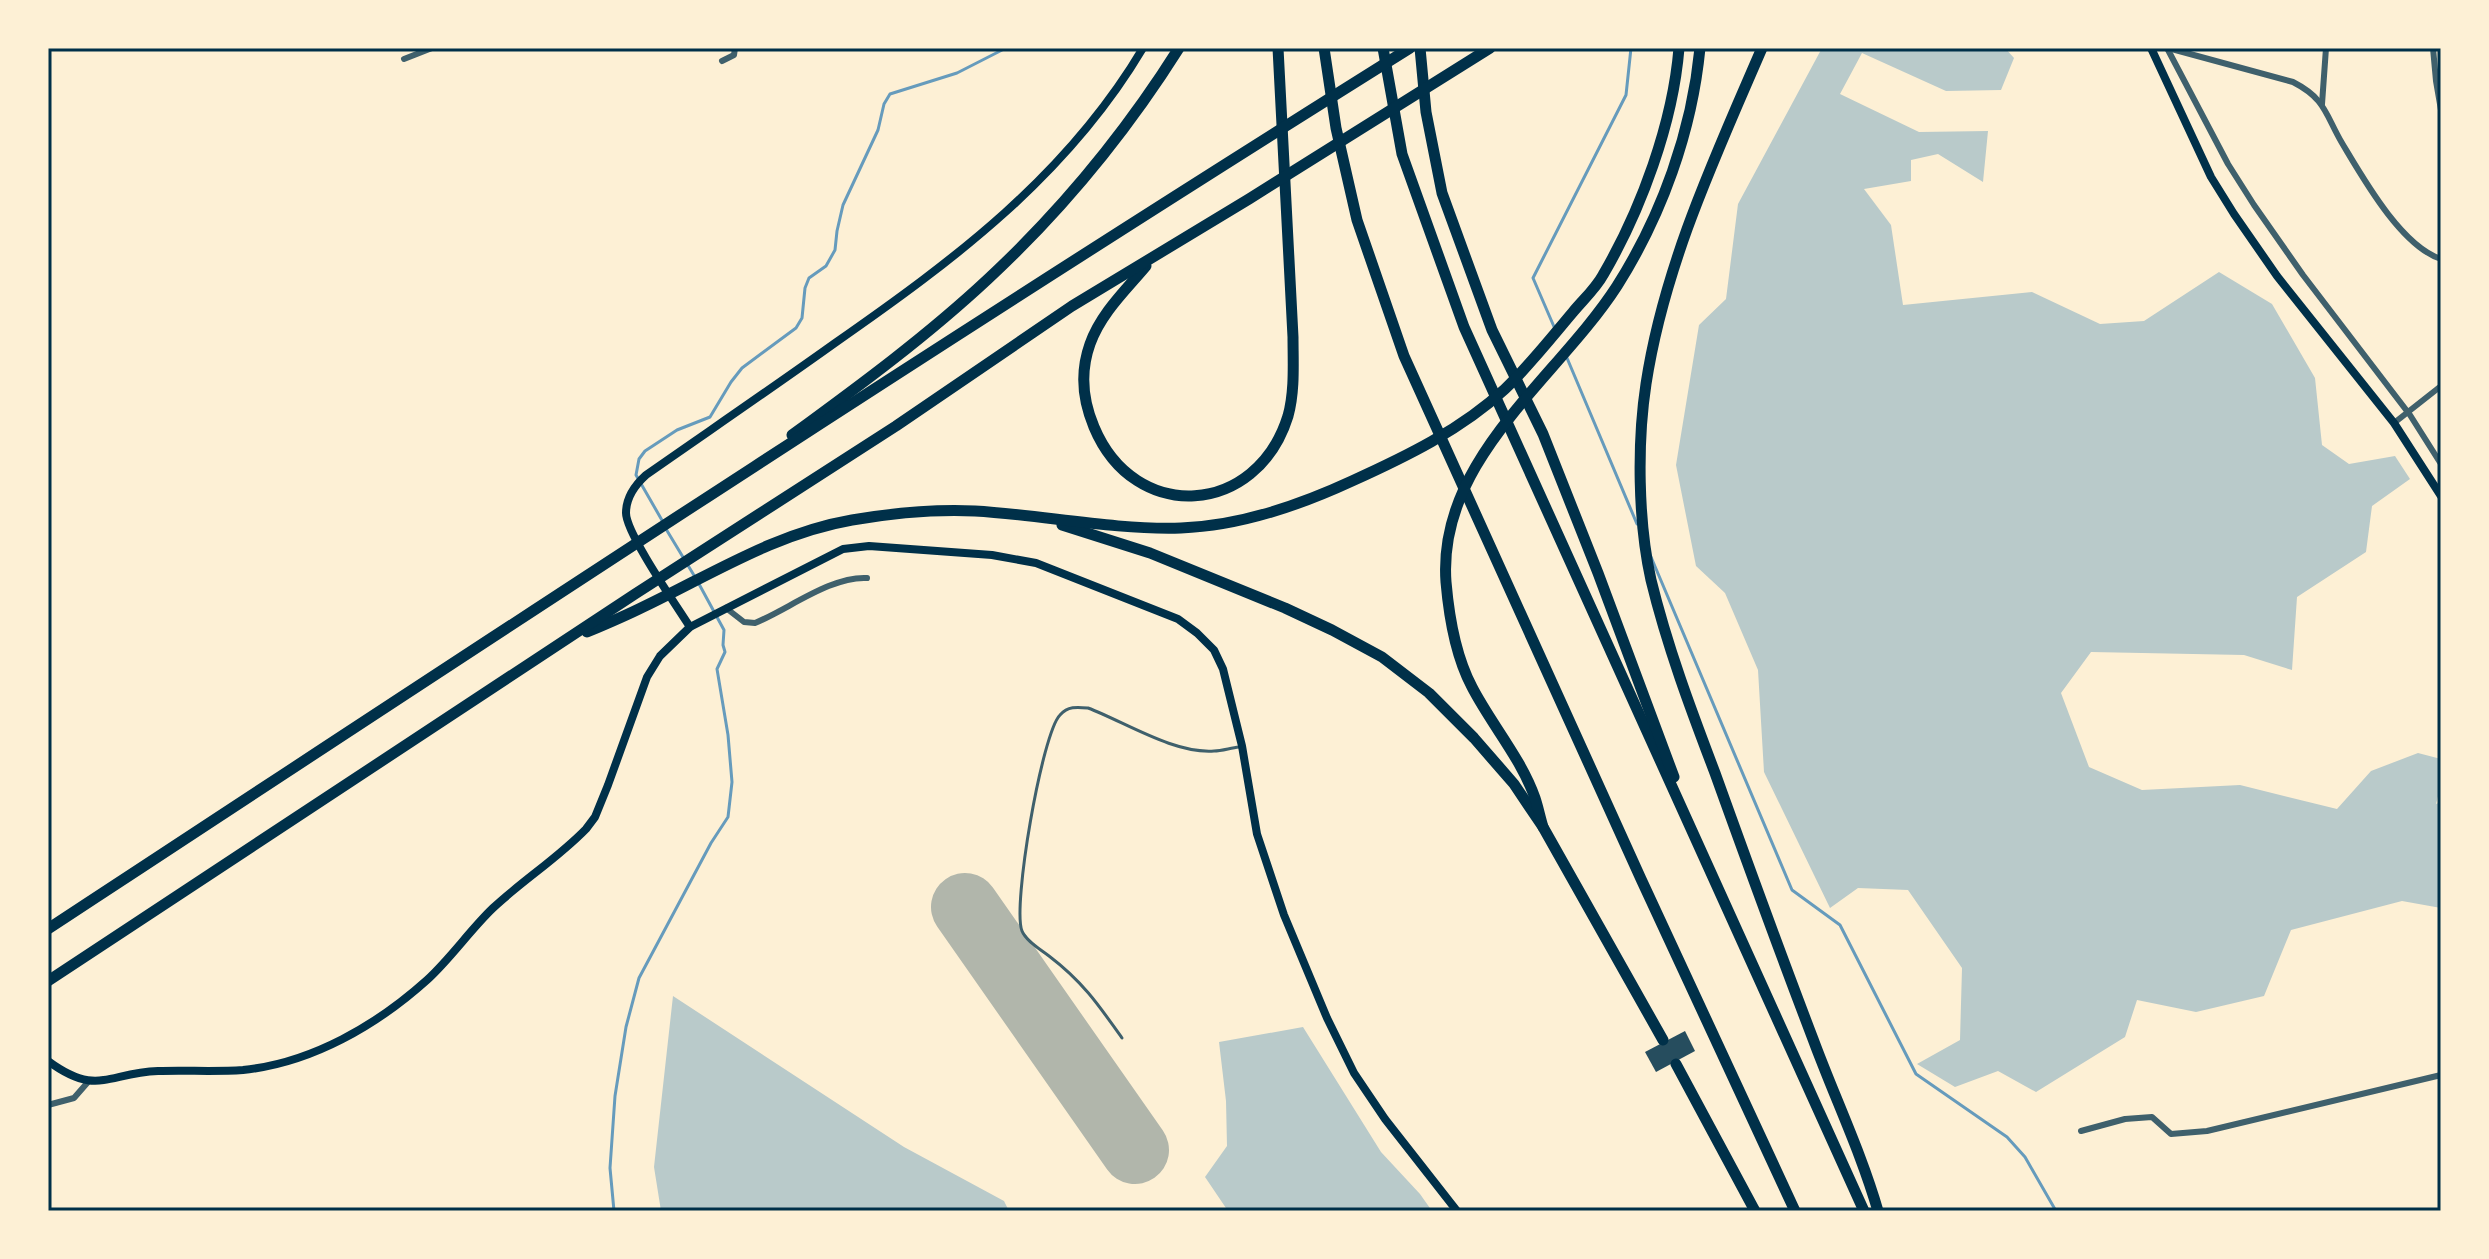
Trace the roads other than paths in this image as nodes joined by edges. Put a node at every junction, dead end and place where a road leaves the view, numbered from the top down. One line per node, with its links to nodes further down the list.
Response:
1 (432, 48): 18 (street)
2 (735, 48): 19 (street)
3 (1143, 48): 33 (main road)
4 (1179, 48): 29 (highway)
5 (1278, 48): 22 (highway)
6 (1324, 48): 50 (highway)
7 (1383, 48): 37 (highway)
8 (1410, 48): 29 (highway)
9 (1420, 48): 37 (highway)
10 (1490, 48): 22 (highway)
11 (1679, 48): 30 (highway)
12 (1700, 48): 36 (highway)
13 (1762, 48): 52 (highway)
14 (2151, 48): 26 (main road)
15 (2167, 48): 20 (street); 25 (street)
16 (2326, 48): 20 (street)
17 (2433, 48): 21 (street)
18 (404, 59)
19 (722, 61)
20 (2322, 104): 23 (street)
21 (2441, 110)
22 (1155, 256): 34 (highway)
23 (2441, 259)
24 (2441, 386): 25 (street)
25 (2407, 412): 26 (street); 27 (street)
26 (2394, 423): 28 (main road)
27 (2441, 464)
28 (2441, 496)
29 (693, 507): 38 (highway)
30 (1050, 520): 34 (highway); 36 (highway)
31 (867, 578): 32 (street)
32 (726, 608): 33 (main road); 35 (main road)
33 (690, 627): 45 (main road)
34 (557, 646): 39 (highway)
35 (1242, 746): 40 (lane); 48 (main road)
36 (1543, 827): 41 (highway)
37 (1700, 852): 51 (highway)
38 (48, 929)
39 (48, 981)
40 (1122, 1038)
41 (1663, 1040)
42 (48, 1061): 45 (main road)
43 (1676, 1064): 49 (highway)
44 (2441, 1075): 47 (street)
45 (88, 1082): 46 (street)
46 (48, 1105)
47 (2081, 1131)
48 (1457, 1211)
49 (1755, 1211)
50 (1795, 1211)
51 (1864, 1211)
52 (1878, 1211)

